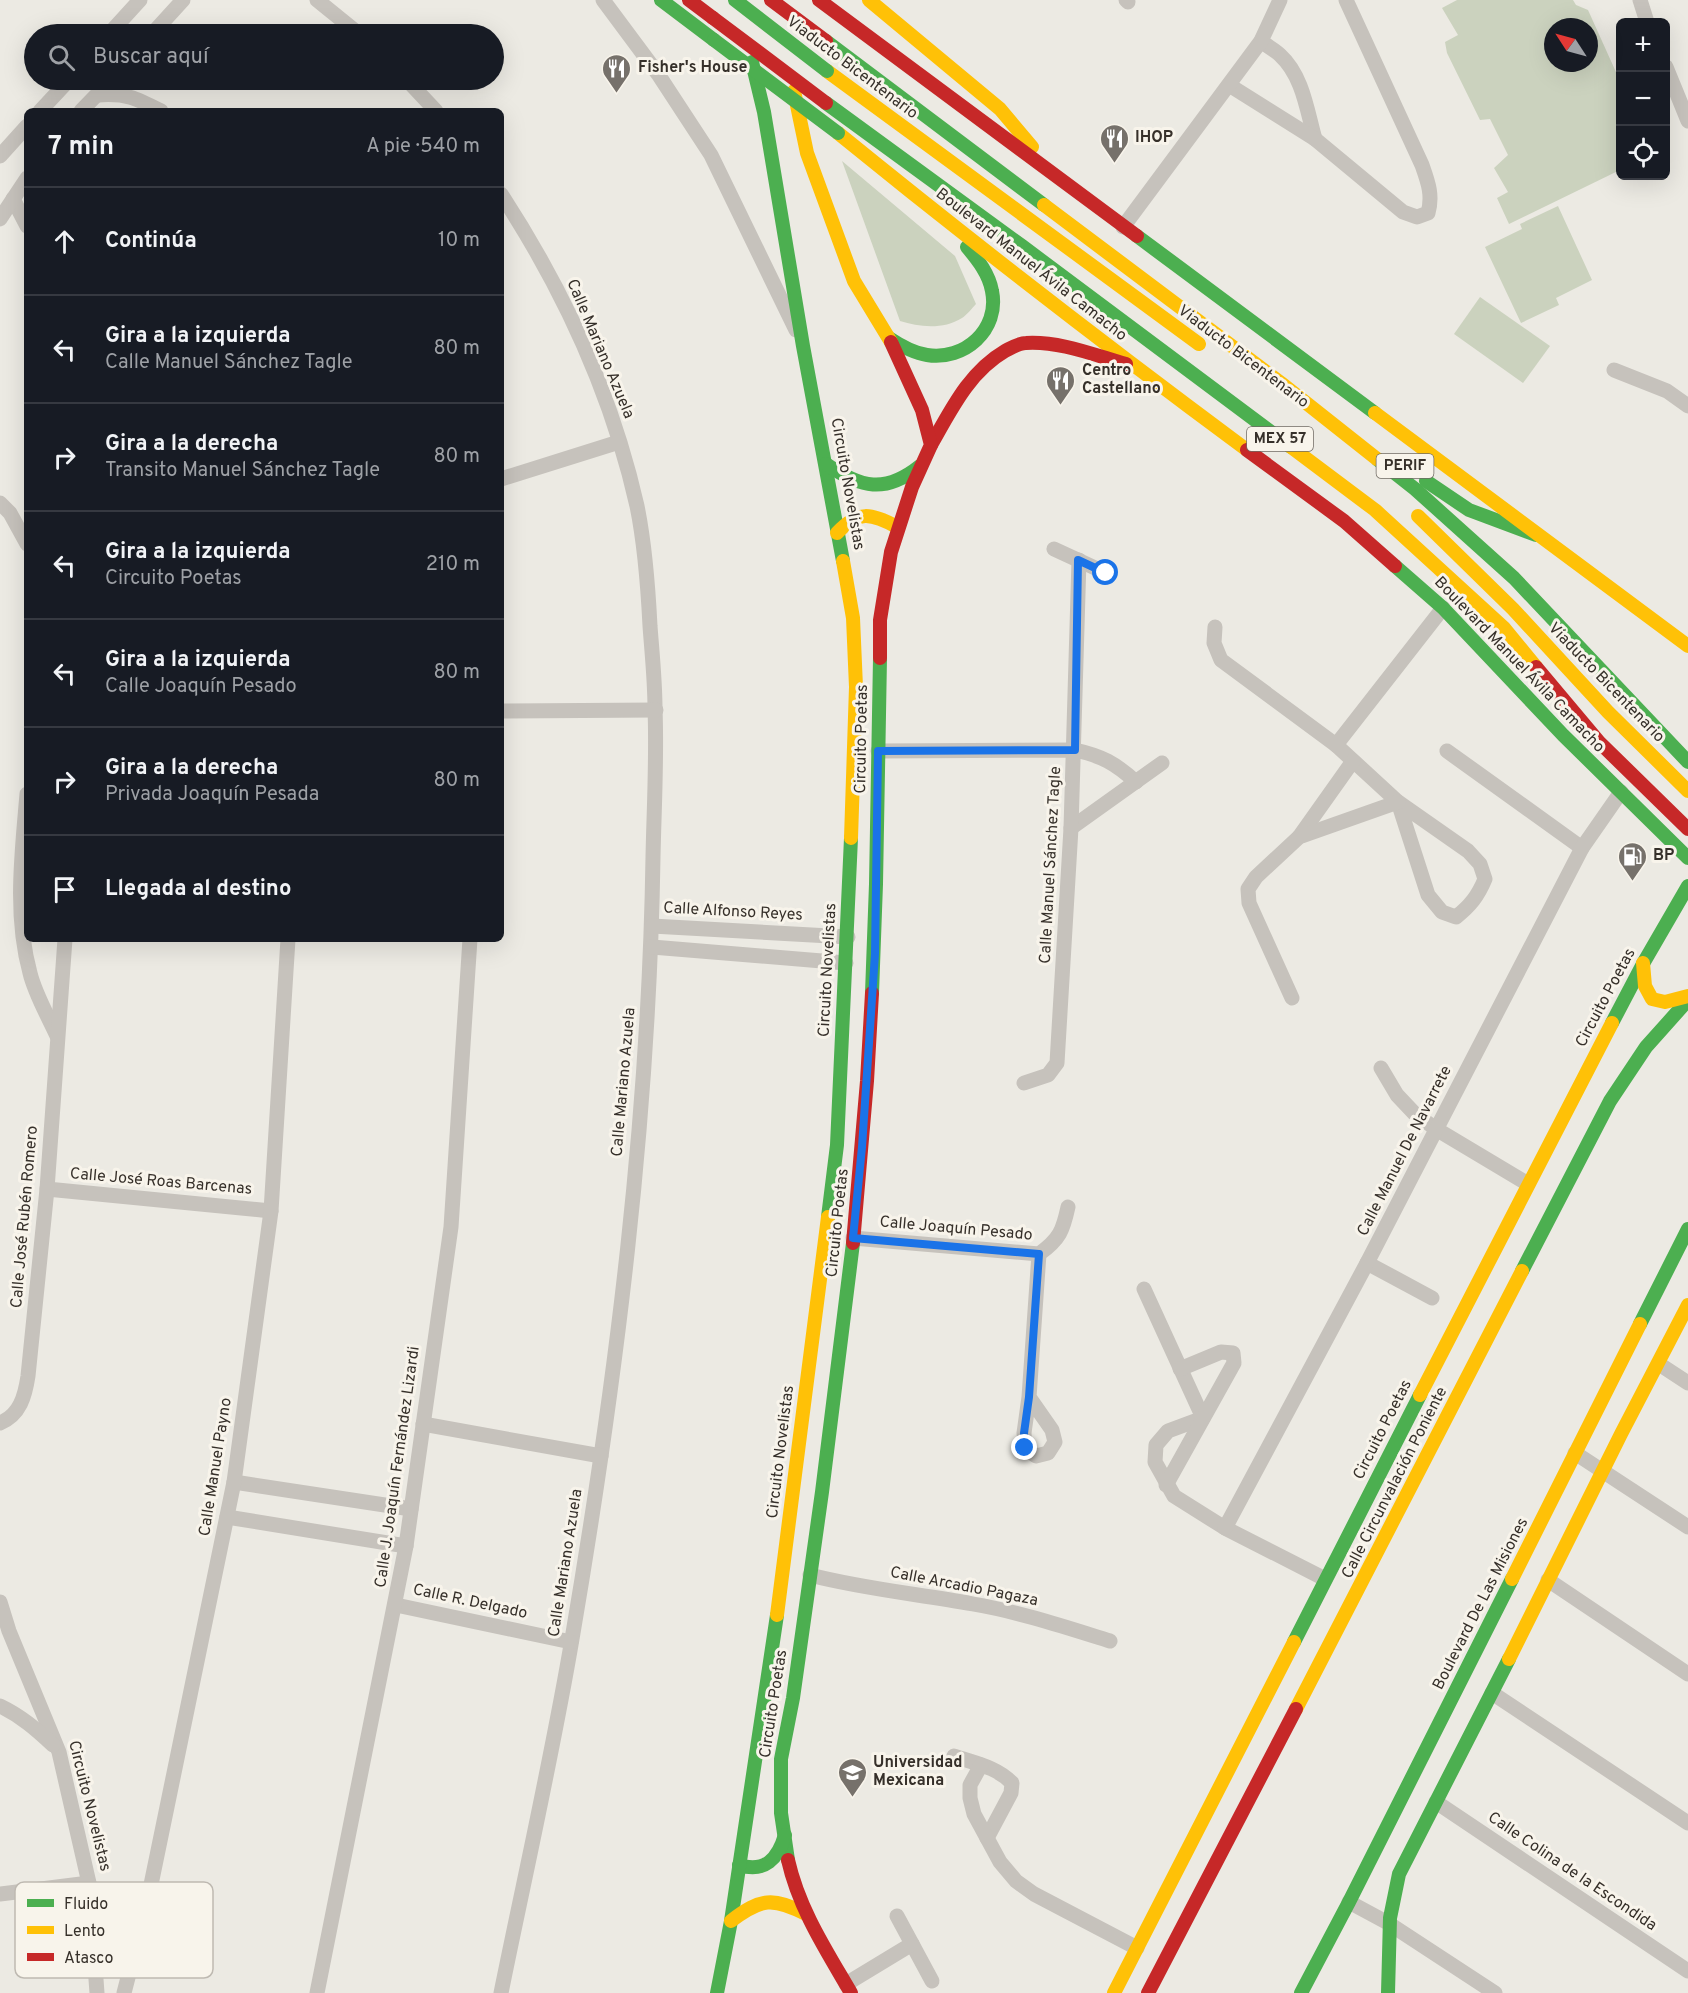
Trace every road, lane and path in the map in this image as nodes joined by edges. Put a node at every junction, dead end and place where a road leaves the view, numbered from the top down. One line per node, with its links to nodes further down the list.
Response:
1 (140, 0): 15 (street)
2 (183, 0): 16 (street)
3 (317, 0): 17 (street)
4 (603, 0): 42 (street, Circuito Novelistas)
5 (661, 0): 39 (main road, Boulevard Manuel Ávila Camacho, bridge)
6 (689, 0): 79 (main road, Boulevard Manuel Ávila Camacho / MEX 57, bridge)
7 (736, 0): 42 (main road); 43 (main road, Viaducto Bicentenario, bridge)
8 (773, 0): 41 (main road); 46 (main road, MEX 57, bridge)
9 (819, 0): 33 (main road)
10 (869, 0): 33 (main road)
11 (1280, 0): 18 (street)
12 (1346, 0): 31 (street)
13 (1640, 0): 14 (street)
14 (1646, 18)
15 (118, 24)
16 (161, 24)
17 (347, 24)
18 (1261, 41): 20 (street); 31 (street)
19 (1667, 72): 29 (street)
20 (1230, 86): 31 (street); 40 (street)
21 (60, 90): 25 (street)
22 (102, 90): 24 (street)
23 (416, 90): 28 (street)
24 (98, 94): 26 (street); 27 (street)
25 (43, 108)
26 (84, 108)
27 (155, 108)
28 (433, 108)
29 (1688, 121)
30 (24, 129): 32 (street)
31 (1315, 139)
32 (1, 150)
33 (1061, 180): 40 (main road)
34 (24, 182): 35 (street)
35 (13, 199): 37 (street); 38 (street)
36 (504, 199): 48 (street, Calle Mariano Azuela)
37 (0, 219)
38 (24, 220)
39 (949, 224): 41 (main road); 44 (main road, Boulevard Manuel Ávila Camacho)
40 (1123, 227): 57 (main road)
41 (889, 338): 49 (main road)
42 (803, 346): 50 (main road, Circuito Novelistas)
43 (1212, 354)
44 (1135, 367): 49 (main road, Circuito Poetas); 62 (main road, Boulevard Manuel Ávila Camacho)
45 (1614, 370): 47 (street)
46 (1281, 383): 57 (main road, PERIF); 72 (main road, MEX 57)
47 (1688, 406)
48 (619, 442): 52 (street); 65 (street, Calle Mariano Azuela)
49 (931, 445): 51 (main road, Circuito Poetas)
50 (826, 464): 51 (main road); 56 (main road, Circuito Novelistas)
51 (920, 466): 55 (main road, Circuito Poetas)
52 (504, 478)
53 (0, 503): 58 (street)
54 (1409, 507): 75 (main road, Viaducto Bicentenario)
55 (897, 527): 56 (main road); 69 (main road, Circuito Poetas)
56 (837, 533): 86 (main road, Circuito Novelistas)
57 (1536, 535): 64 (main road)
58 (24, 539)
59 (1054, 549): 60 (street)
60 (1078, 560): 61 (street); 68 (street, Calle Manuel Sánchez Tagle)
61 (1106, 573)
62 (1443, 608): 67 (street); 76 (main road, Boulevard Manuel Ávila Camacho)
63 (1215, 627): 67 (street)
64 (1688, 646)
65 (656, 710): 66 (street); 85 (street, Calle Mariano Azuela)
66 (504, 711)
67 (1336, 745): 71 (street)
68 (1075, 750): 69 (street); 74 (street); 78 (street, Calle Manuel Sánchez Tagle)
69 (878, 751): 104 (main road, Circuito Poetas)
70 (1447, 752): 82 (street)
71 (1353, 760): 77 (street); 81 (street)
72 (1688, 762)
73 (1162, 763): 74 (street)
74 (1136, 782): 78 (street)
75 (1688, 791)
76 (1620, 792): 82 (street, Calle Manuel De Navarrete); 83 (main road, Boulevard Manuel Ávila Camacho)
77 (1398, 802): 77 (street); 81 (street)
78 (1071, 828): 97 (street, Calle Manuel Sánchez Tagle)
79 (1688, 829)
80 (24, 834): 95 (street, Calle José Rubén Romero)
81 (1299, 837): 93 (street)
82 (1582, 848): 98 (street, Calle Manuel De Navarrete)
83 (1688, 858)
84 (1688, 886): 91 (main road, Circuito Poetas)
85 (652, 926): 86 (street, Calle Alfonso Reyes); 90 (street, Calle Mariano Azuela)
86 (848, 937): 92 (main road, Circuito Novelistas)
87 (65, 942): 95 (street, Calle José Rubén Romero)
88 (288, 942): 102 (street, Calle Manuel Payno)
89 (470, 942): 116 (street, Calle J. Joaquín Fernández Lizardi)
90 (652, 947): 92 (street); 118 (street, Calle Mariano Azuela)
91 (1644, 962): 94 (main road); 99 (main road, Circuito Poetas)
92 (846, 963): 147 (main road, Circuito Novelistas)
93 (1292, 998)
94 (1688, 998): 124 (main road, Calle Circunvalación Poniente)
95 (58, 1038): 100 (street, Calle José Rubén Romero)
96 (1381, 1068): 98 (street)
97 (1024, 1083)
98 (1436, 1129): 99 (street); 106 (street, Calle Manuel De Navarrete)
99 (1528, 1184): 124 (main road, Circuito Poetas)
100 (47, 1190): 102 (street, Calle José Roas Barcenas); 115 (street, Calle José Rubén Romero)
101 (1068, 1207): 105 (street, Calle Joaquín Pesado)
102 (271, 1211): 120 (street, Calle Manuel Payno)
103 (1688, 1229): 117 (main road, Boulevard De Las Misiones)
104 (853, 1238): 105 (street, Calle Joaquín Pesado); 128 (main road, Circuito Poetas)
105 (1039, 1254): 113 (street)
106 (1367, 1263): 108 (street); 126 (street, Calle Manuel De Navarrete)
107 (1144, 1289): 111 (street)
108 (1432, 1298)
109 (1688, 1305): 110 (main road)
110 (1659, 1364): 112 (street); 119 (main road)
111 (1180, 1370): 114 (street); 114 (street)
112 (1688, 1383)
113 (1029, 1397): 113 (street)
114 (1203, 1418): 121 (street); 121 (street)
115 (0, 1423)
116 (423, 1424): 118 (street); 122 (street, Calle J. Joaquín Fernández Lizardi)
117 (1575, 1453): 119 (street); 152 (main road, Boulevard De Las Misiones)
118 (601, 1456): 135 (street, Calle Mariano Azuela)
119 (1602, 1470): 125 (street); 130 (main road)
120 (234, 1482): 122 (street); 123 (street, Calle Manuel Payno)
121 (1166, 1485): 126 (street)
122 (411, 1509): 127 (street, Calle J. Joaquín Fernández Lizardi)
123 (227, 1517): 127 (street); 149 (street, Calle Manuel Payno)
124 (1373, 1526): 129 (main road, Circuito Poetas); 170 (main road, Calle Circunvalación Poniente)
125 (1688, 1527)
126 (1225, 1528): 129 (street)
127 (406, 1546): 132 (street, Calle J. Joaquín Fernández Lizardi)
128 (810, 1575): 134 (street, Calle Arcadio Pagaza); 145 (main road, Circuito Poetas)
129 (1325, 1579): 158 (main road, Circuito Poetas)
130 (1548, 1581): 137 (street); 138 (main road)
131 (0, 1602): 133 (street, Circuito Novelistas)
132 (396, 1605): 135 (street, Calle R. Delgado); 166 (street, Calle J. Joaquín Fernández Lizardi)
133 (9, 1631): 136 (street); 140 (street, Circuito Novelistas)
134 (1110, 1641)
135 (572, 1642): 167 (street, Calle Mariano Azuela)
136 (0, 1647)
137 (1688, 1674)
138 (1492, 1693): 143 (main road); 144 (street)
139 (0, 1706): 140 (street)
140 (59, 1752): 148 (street, Circuito Novelistas)
141 (954, 1756): 142 (street)
142 (981, 1765): 146 (street); 146 (street)
143 (1436, 1802): 156 (main road); 159 (street, Calle Colina de la Escondida)
144 (1688, 1823)
145 (785, 1835): 147 (main road); 153 (main road, Circuito Poetas)
146 (987, 1838): 158 (street)
147 (739, 1864): 155 (main road, Circuito Novelistas)
148 (89, 1882)
149 (152, 1882)
150 (15, 1892): 151 (street)
151 (0, 1894)
152 (1349, 1902): 156 (street); 171 (main road, Boulevard De Las Misiones)
153 (806, 1914): 155 (main road); 163 (main road, Circuito Poetas)
154 (897, 1916): 157 (street)
155 (731, 1921): 168 (main road, Circuito Novelistas)
156 (1389, 1923): 172 (main road); 173 (street)
157 (912, 1944): 162 (street); 163 (street)
158 (1137, 1948): 169 (main road, Circuito Poetas)
159 (1688, 1971)
160 (96, 1978): 164 (street, Circuito Novelistas)
161 (128, 1978): 165 (street, Calle Manuel Payno)
162 (932, 1981)
163 (849, 1989)
164 (97, 1993)
165 (124, 1993)
166 (317, 1993)
167 (501, 1993)
168 (717, 1993)
169 (1114, 1993)
170 (1148, 1993)
171 (1301, 1993)
172 (1388, 1993)
173 (1495, 1993)

